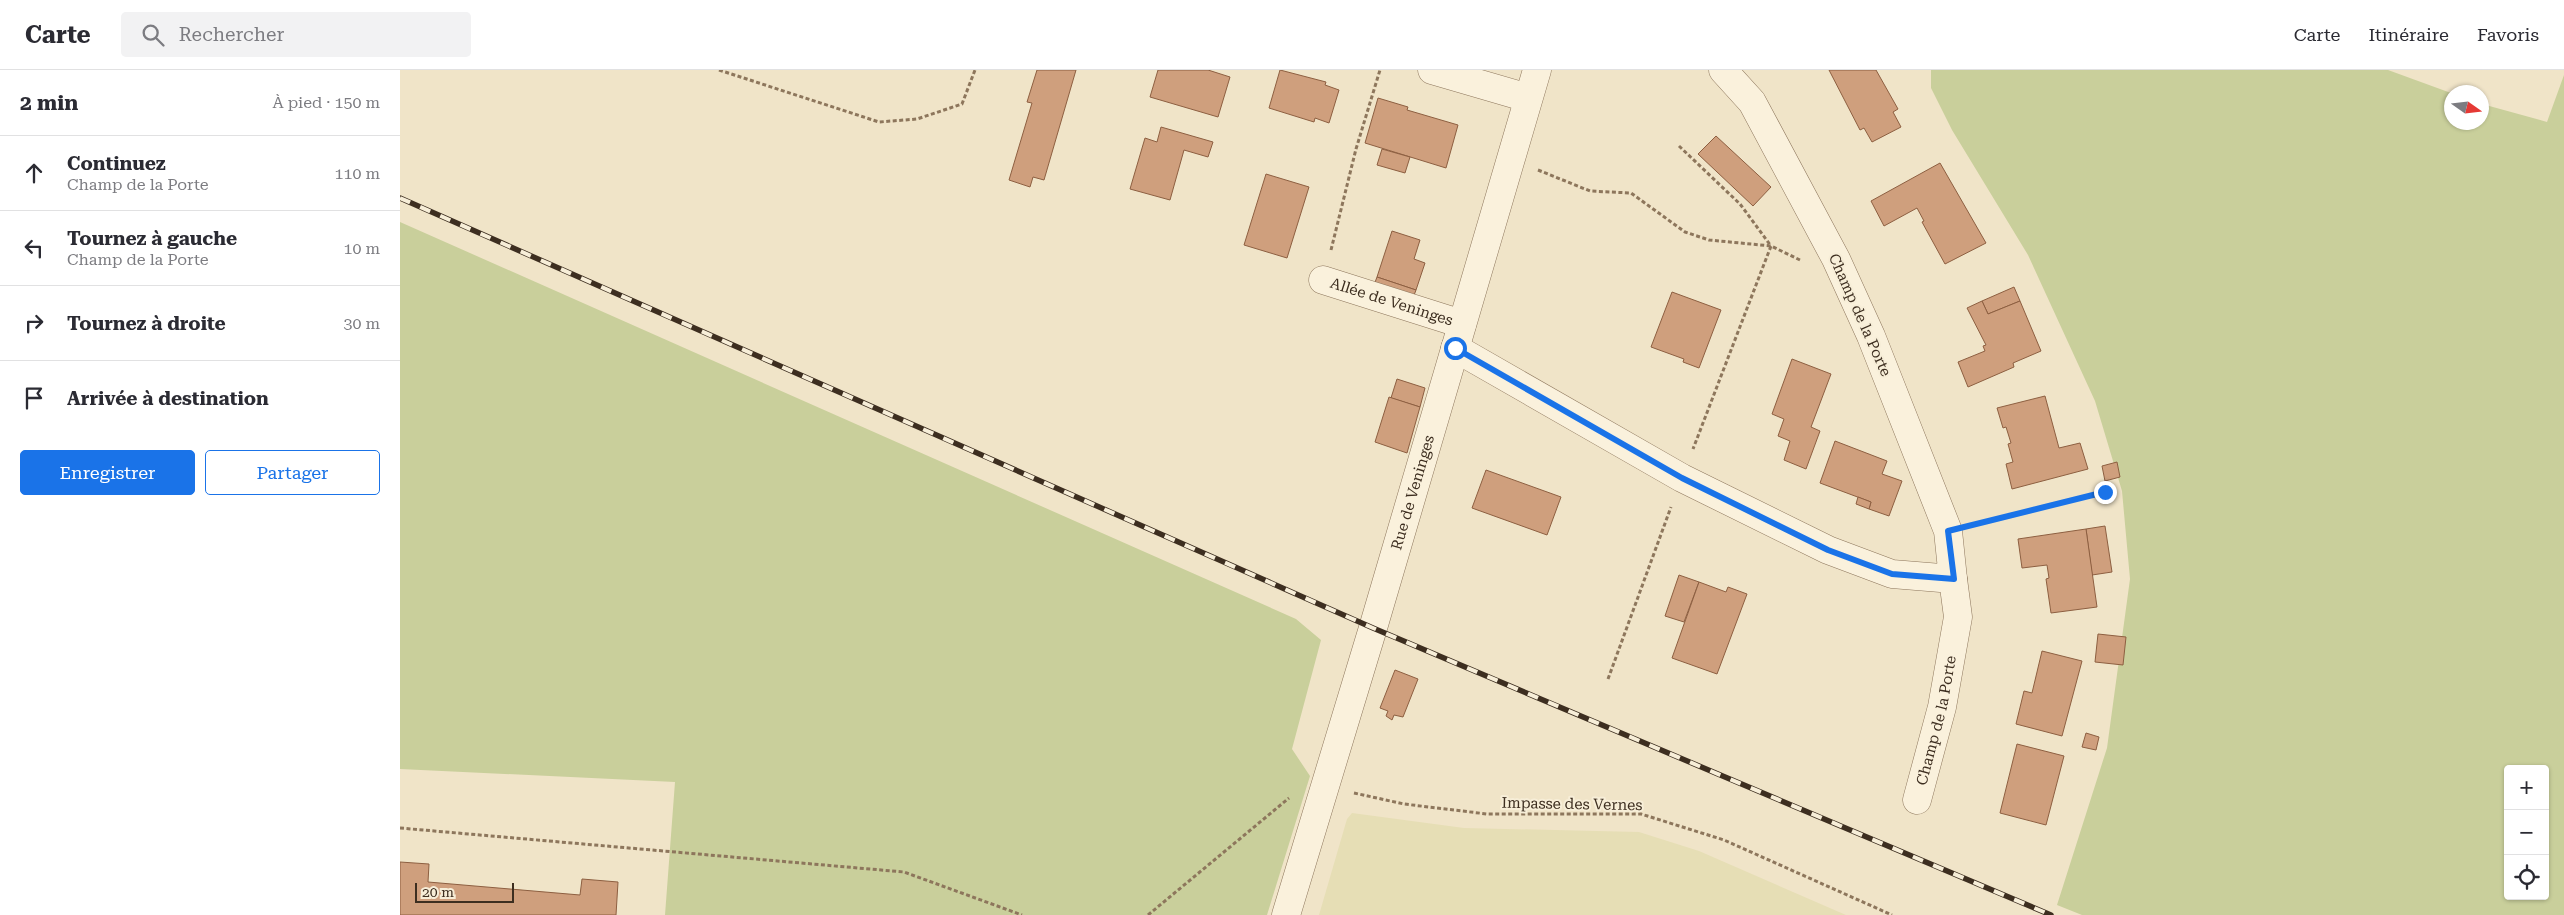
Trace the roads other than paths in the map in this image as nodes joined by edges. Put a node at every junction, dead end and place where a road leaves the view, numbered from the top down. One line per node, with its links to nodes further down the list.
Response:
1 (1432, 70): 4 (street)
2 (1537, 70): 4 (street, Rue de Veninges)
3 (1723, 70): 7 (street, Champ de la Porte)
4 (1528, 98): 6 (street, Rue de Veninges)
5 (1323, 280): 6 (street, Allée de Veninges)
6 (1458, 336): 7 (street); 9 (street, Rue de Veninges)
7 (1954, 579): 8 (street, Champ de la Porte)
8 (1916, 800)
9 (1286, 915)

